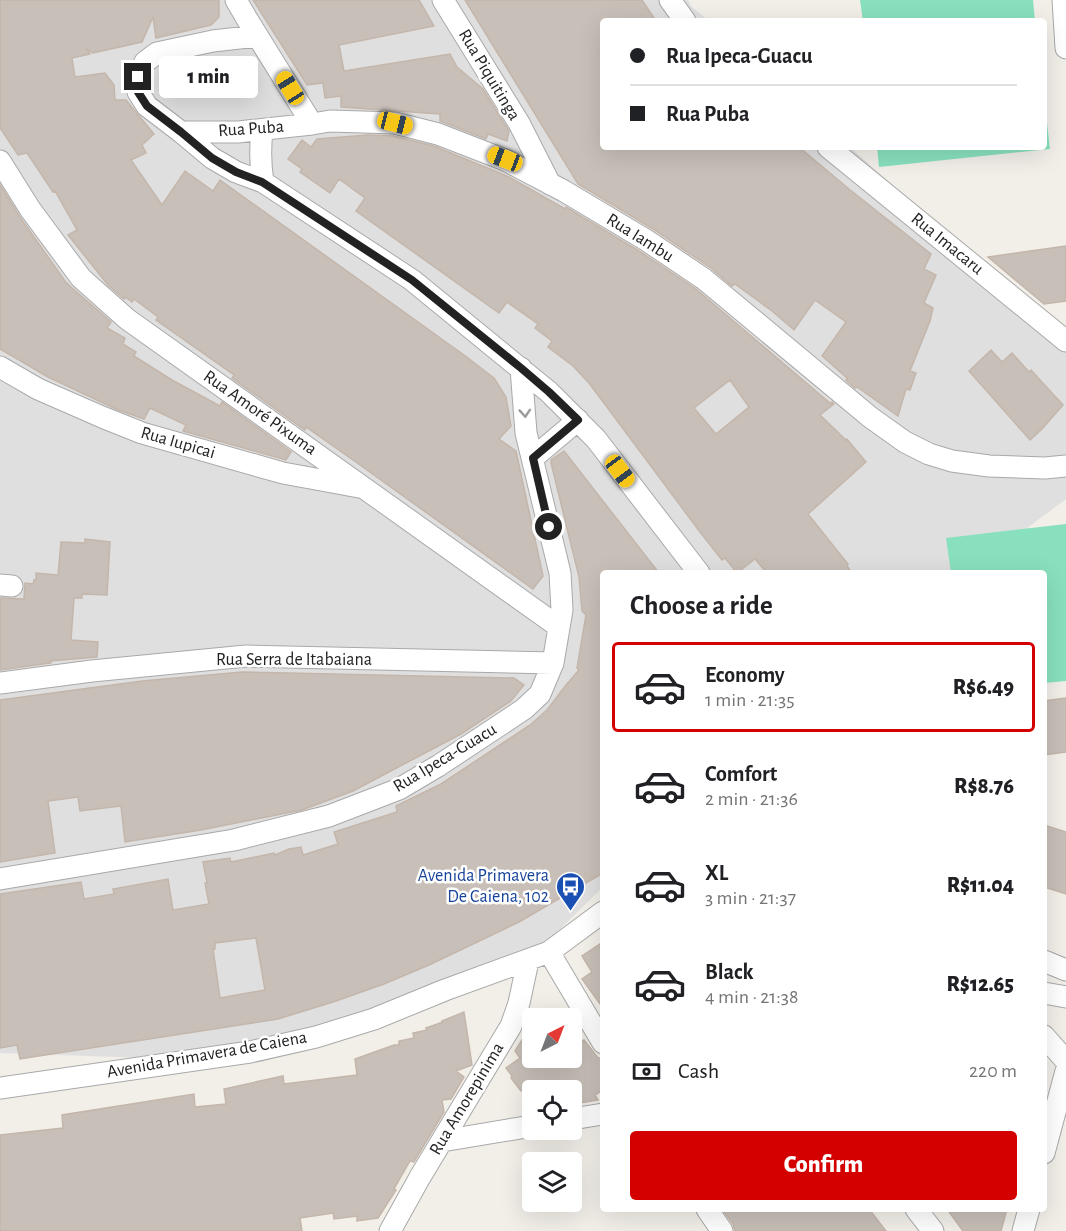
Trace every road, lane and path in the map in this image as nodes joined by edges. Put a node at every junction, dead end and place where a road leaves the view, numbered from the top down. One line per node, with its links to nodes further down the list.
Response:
1 (236, 0): 6 (street)
2 (443, 0): 14 (street, Rua Piquitinga)
3 (670, 0): 5 (street)
4 (1063, 0): 7 (street)
5 (683, 18)
6 (257, 36): 8 (street); 10 (street)
7 (1066, 48)
8 (312, 124): 9 (street, Rua Puba); 14 (street, Rua Iambu)
9 (262, 130): 10 (street, Rua Puba); 13 (street)
10 (181, 132): 13 (street)
11 (832, 150): 15 (street, Rua Imacaru)
12 (0, 160): 21 (street, Rua Amoré Pixuma)
13 (262, 182): 17 (street)
14 (550, 184): 20 (street, Rua Iambu)
15 (1066, 341)
16 (0, 367): 21 (street, Rua Iupicai)
17 (521, 368): 18 (street); 19 (street, Rua Ipeca-Guacu, one-way to 19)
18 (578, 420): 19 (street); 22 (street)
19 (533, 458): 23 (street, Rua Ipeca-Guacu)
20 (1066, 466)
21 (367, 489): 23 (street, Rua Amoré Pixuma)
22 (697, 570)
23 (559, 627): 24 (street, Rua Ipeca-Guacu)
24 (553, 663): 25 (street, Rua Serra de Itabaiana); 26 (street, Rua Ipeca-Guacu)
25 (0, 682)
26 (0, 879)
27 (600, 914): 28 (street, Avenida Primavera de Caiena)
28 (549, 952): 29 (street, Avenida Primavera de Caiena); 34 (street)
29 (528, 961): 38 (street, Avenida Primavera de Caiena); 42 (street, Rua Amorepinima)
30 (1047, 962): 31 (street)
31 (1066, 970)
32 (1047, 994): 33 (street)
33 (1066, 997)
34 (600, 1038)
35 (1047, 1039): 36 (street)
36 (1066, 1061)
37 (1066, 1071): 43 (street)
38 (0, 1088)
39 (600, 1114): 40 (street)
40 (582, 1117)
41 (522, 1128): 42 (street)
42 (442, 1141): 47 (street, Rua Amorepinima)
43 (1047, 1142)
44 (709, 1212): 48 (street)
45 (918, 1212): 49 (street)
46 (1028, 1212): 50 (street)
47 (390, 1231)
48 (722, 1231)
49 (933, 1231)
50 (1023, 1231)

